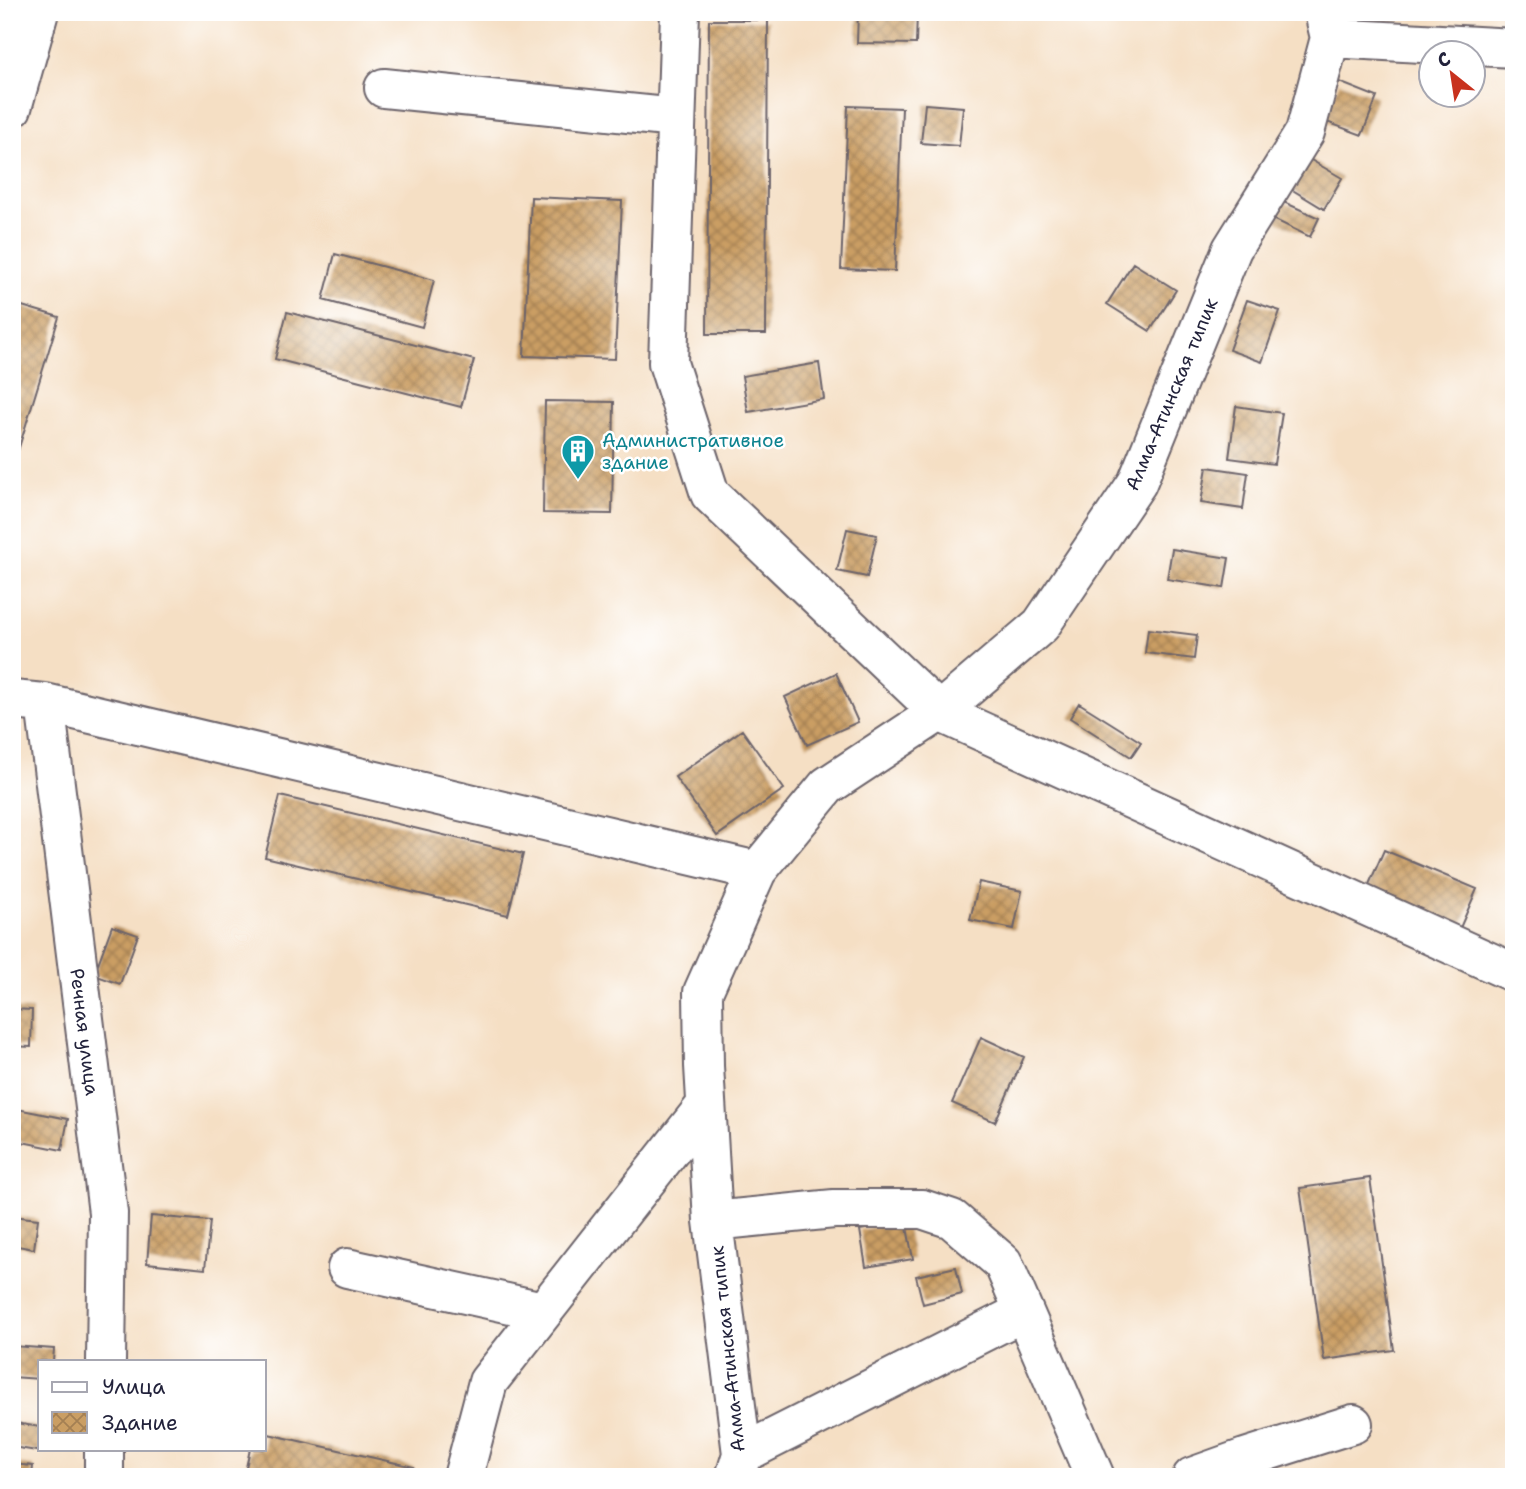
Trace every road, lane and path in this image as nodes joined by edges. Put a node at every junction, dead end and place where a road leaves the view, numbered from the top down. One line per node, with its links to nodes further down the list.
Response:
1 (39, 12): 6 (street)
2 (680, 12): 7 (street)
3 (1327, 25): 4 (street); 9 (street, Алма-Атинская типик)
4 (1514, 48)
5 (384, 88): 7 (street)
6 (12, 108)
7 (676, 118): 9 (street)
8 (29, 702): 10 (street); 17 (street, Речная улица)
9 (939, 712): 10 (street, Алма-Атинская типик); 11 (street)
10 (757, 871): 12 (street, Алма-Атинская типик)
11 (1514, 973)
12 (706, 1105): 13 (street, Алма-Атинская типик); 15 (street)
13 (713, 1221): 16 (street, Алма-Атинская типик); 20 (street, Алма-Атинская типик)
14 (347, 1268): 15 (street)
15 (543, 1311): 23 (street)
16 (1023, 1312): 20 (street); 24 (street, Алма-Атинская типик)
17 (106, 1360)
18 (1353, 1424): 21 (street)
19 (104, 1450): 22 (street)
20 (739, 1465)
21 (1246, 1467): 25 (street)
22 (104, 1477)
23 (463, 1477)
24 (1095, 1477)
25 (1192, 1477)

